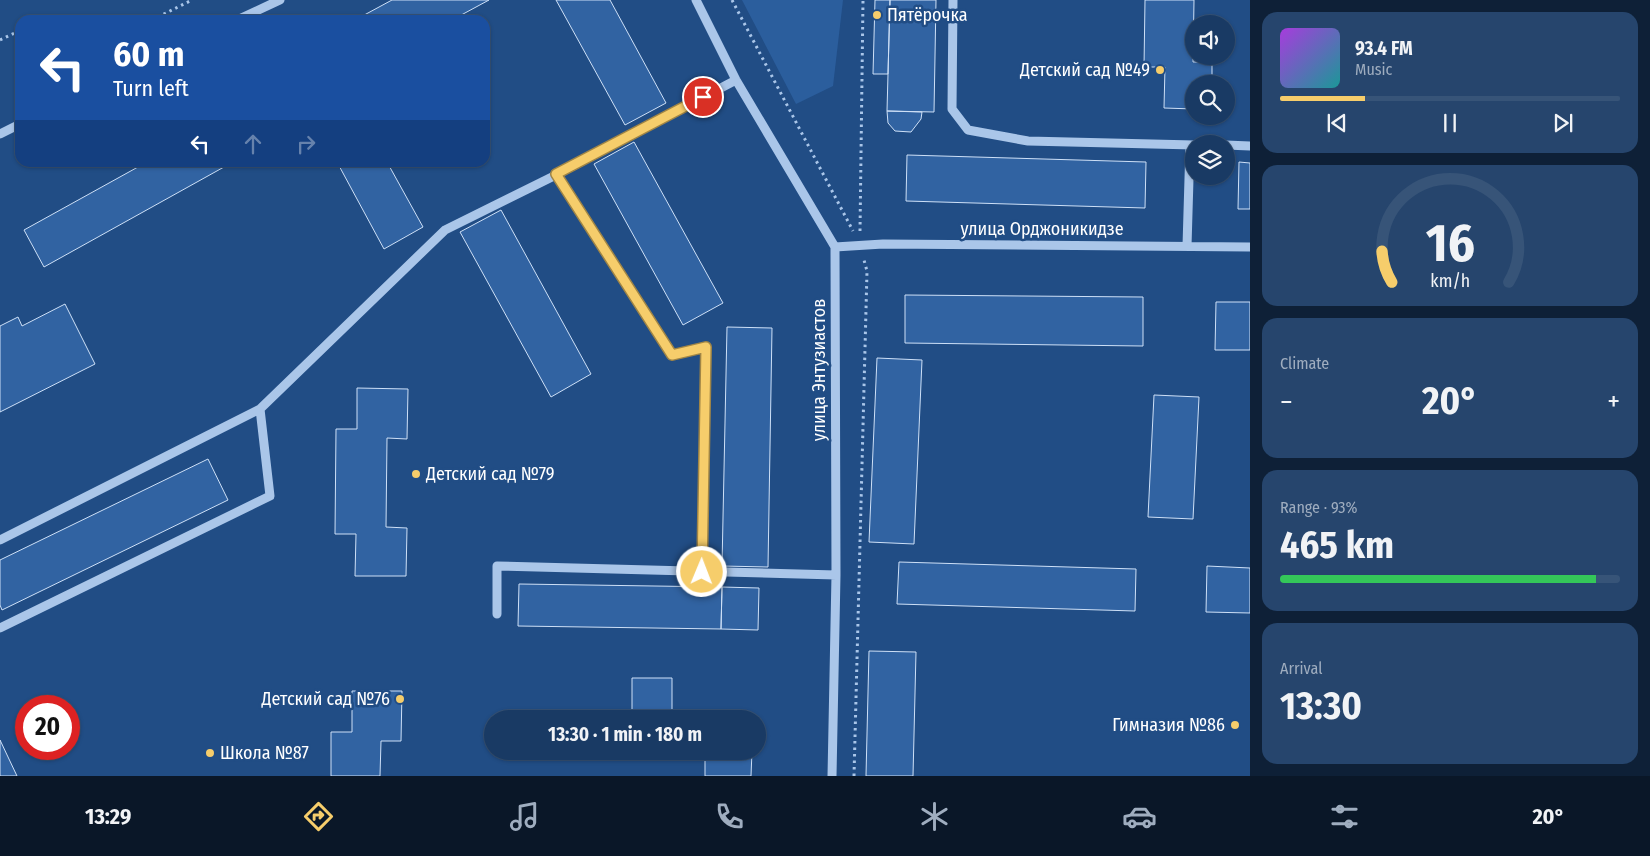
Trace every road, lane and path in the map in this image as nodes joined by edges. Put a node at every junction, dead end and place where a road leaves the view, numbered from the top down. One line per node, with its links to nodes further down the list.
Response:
1 (192, 0): 7 (path)
2 (280, 0): 8 (street)
3 (696, 0): 11 (street)
4 (732, 0): 19 (path)
5 (863, 0): 19 (path)
6 (953, 0): 14 (street)
7 (162, 15)
8 (248, 15)
9 (15, 33): 10 (path)
10 (0, 40)
11 (736, 80): 17 (street); 21 (street)
12 (15, 126): 13 (street)
13 (0, 134)
14 (1185, 145)
15 (1235, 145): 16 (street)
16 (1250, 146)
17 (556, 174): 23 (street); 25 (street)
18 (1190, 185): 20 (street)
19 (860, 244): 20 (street, улица Орджоникидзе); 21 (street, улица Орджоникидзе); 30 (path)
20 (1186, 246): 22 (street, улица Орджоникидзе)
21 (834, 247): 26 (street, улица Энтузиастов)
22 (1250, 247)
23 (260, 409): 24 (street); 28 (street)
24 (0, 540)
25 (702, 572): 26 (street); 27 (street)
26 (836, 575): 29 (street, улица Энтузиастов)
27 (497, 614)
28 (0, 628)
29 (832, 776)
30 (854, 776)

